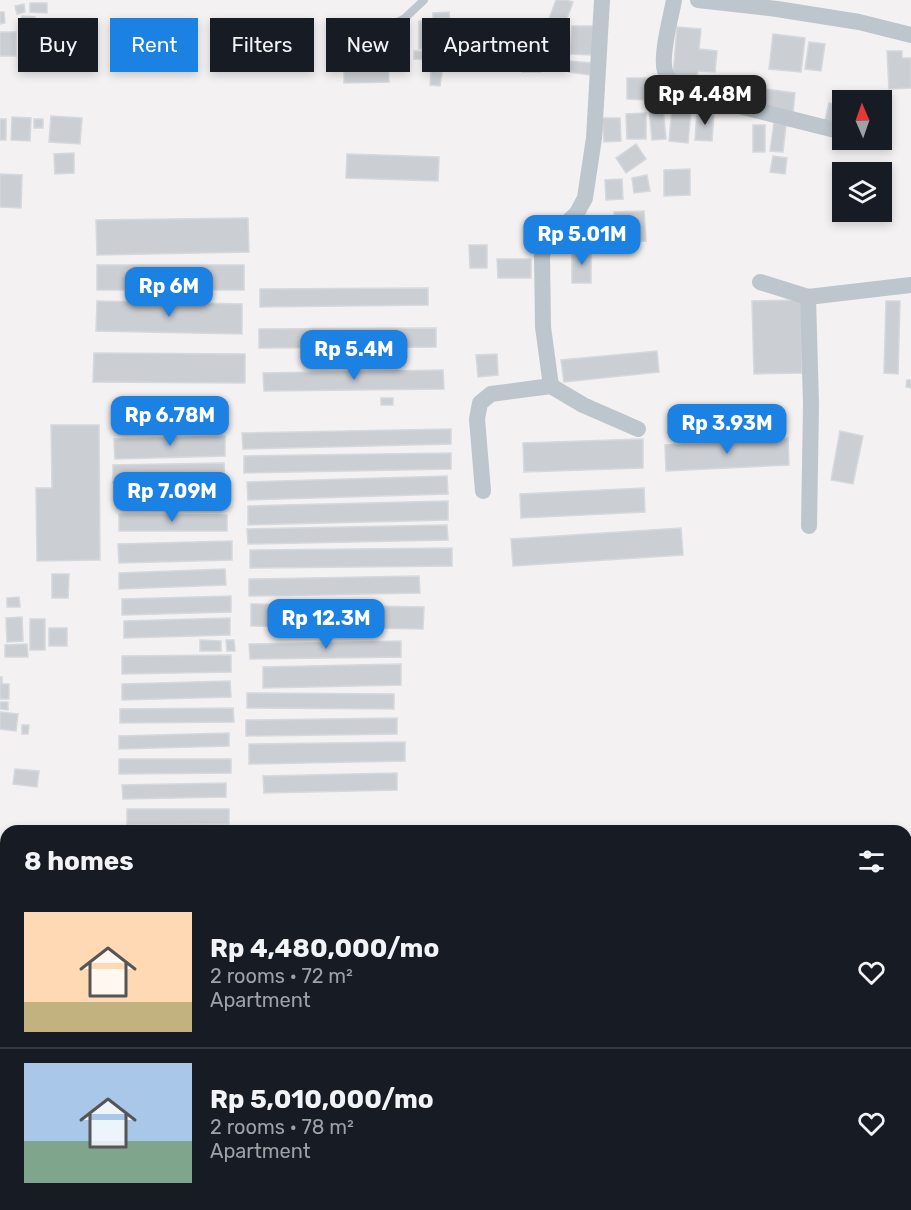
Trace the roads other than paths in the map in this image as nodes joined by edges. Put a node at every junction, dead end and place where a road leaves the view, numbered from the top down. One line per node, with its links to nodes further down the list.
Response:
1 (424, 0): 5 (lane)
2 (602, 0): 11 (street)
3 (674, 0): 7 (street)
4 (698, 0): 6 (street)
5 (405, 18)
6 (911, 36)
7 (832, 129)
8 (760, 282): 10 (street)
9 (911, 285): 10 (street)
10 (808, 297): 14 (street)
11 (551, 386): 12 (street); 13 (street)
12 (638, 429)
13 (483, 490)
14 (809, 526)

